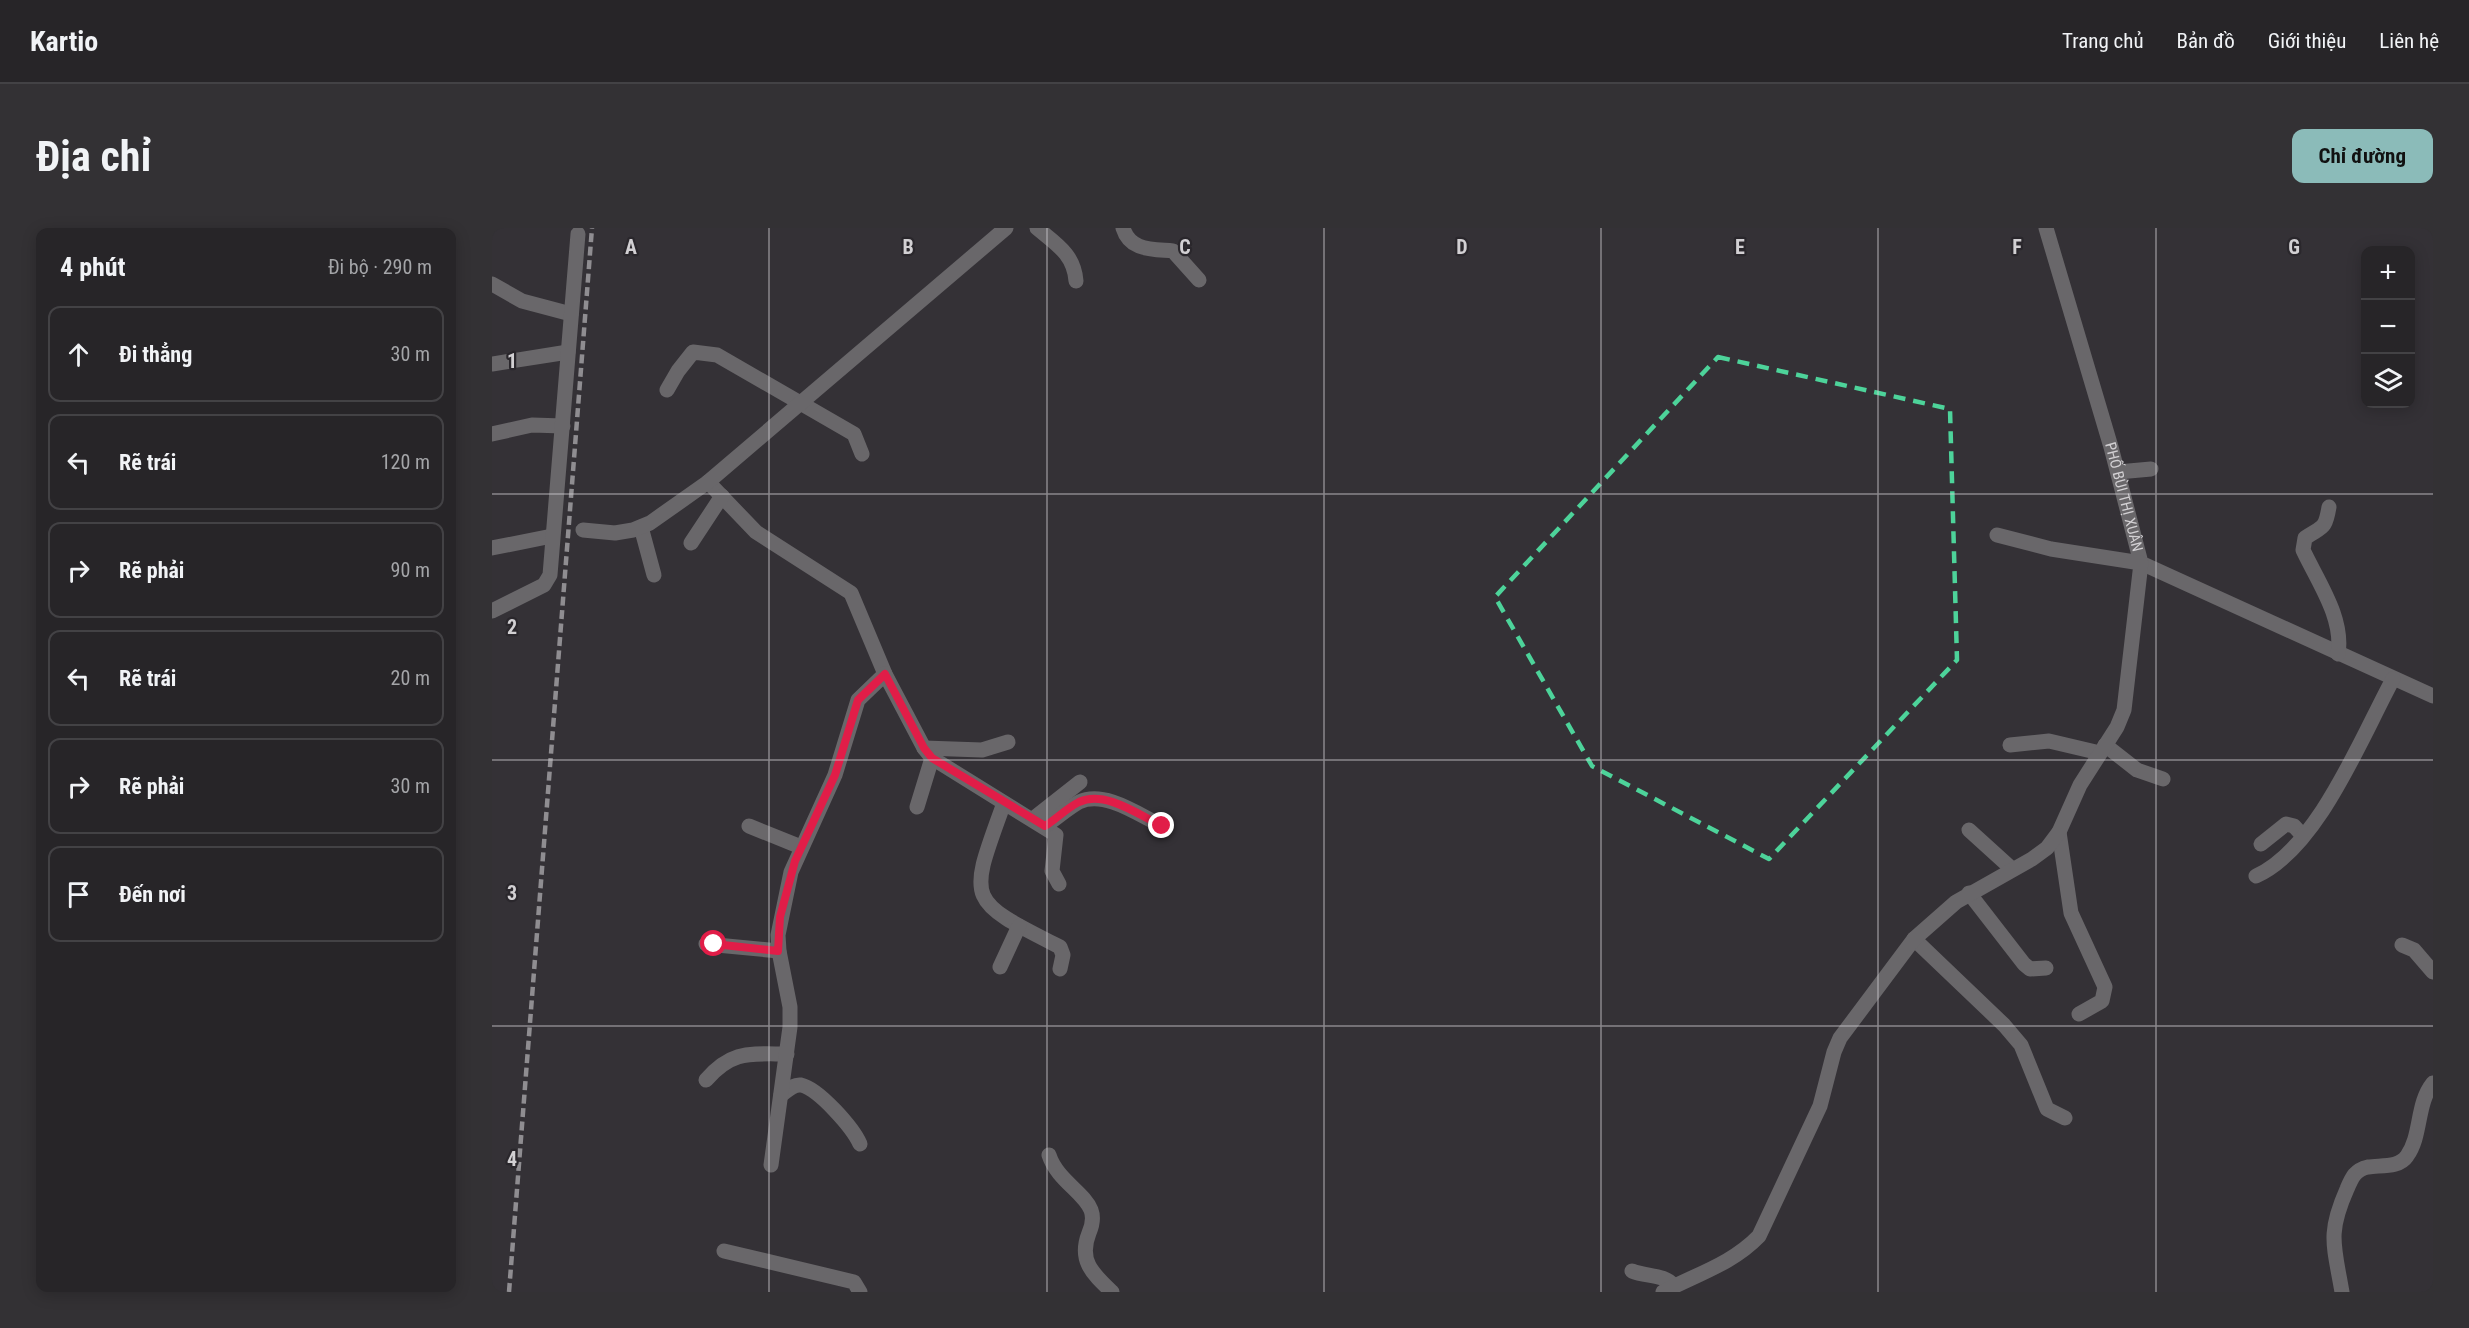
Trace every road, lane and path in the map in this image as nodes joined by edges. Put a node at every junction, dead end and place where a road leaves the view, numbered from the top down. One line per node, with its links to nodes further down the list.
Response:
1 (1006, 228): 13 (street)
2 (1037, 228): 7 (street)
3 (1123, 228): 6 (street)
4 (2046, 228): 18 (street, PHỐ BÙI THỊ XUÂN)
5 (578, 234): 9 (street)
6 (1199, 280)
7 (1076, 281)
8 (492, 284): 9 (street)
9 (571, 314): 10 (street)
10 (568, 352): 11 (street); 14 (street)
11 (492, 364)
12 (667, 390): 13 (street)
13 (801, 401): 16 (street); 19 (street)
14 (563, 426): 15 (street); 25 (street)
15 (492, 434)
16 (862, 454)
17 (2151, 469): 18 (street)
18 (2118, 472): 28 (street, PHỐ BÙI THỊ XUÂN)
19 (708, 482): 20 (street); 22 (street)
20 (722, 496): 26 (street); 32 (street)
21 (2329, 507): 31 (street)
22 (641, 527): 23 (street); 29 (street)
23 (583, 530)
24 (1997, 535): 28 (street)
25 (552, 536): 27 (street); 30 (street)
26 (692, 543)
27 (492, 548)
28 (2141, 563): 31 (street, PHỐ BÙI THỊ XUÂN); 37 (street)
29 (654, 575)
30 (492, 611)
31 (2338, 654): 33 (street, PHỐ BÙI THỊ XUÂN)
32 (885, 674): 38 (street); 50 (street)
33 (2393, 679): 34 (street, PHỐ BÙI THỊ XUÂN); 48 (street)
34 (2433, 696)
35 (1008, 742): 38 (street)
36 (2010, 745): 37 (street)
37 (2103, 749): 39 (street); 47 (street)
38 (928, 753): 41 (street); 42 (street)
39 (2163, 779)
40 (1080, 782): 43 (street)
41 (1004, 803): 43 (street); 55 (street)
42 (917, 807)
43 (1039, 823): 45 (street); 53 (street)
44 (749, 826): 50 (street)
45 (1162, 826)
46 (1969, 830): 51 (street)
47 (2059, 832): 51 (street); 64 (street)
48 (2303, 836): 49 (street); 52 (street)
49 (2261, 844)
50 (801, 847): 59 (street)
51 (2012, 869): 54 (street)
52 (2256, 876)
53 (1059, 884)
54 (1969, 893): 56 (street); 61 (street)
55 (1019, 926): 60 (street); 62 (street)
56 (1914, 939): 69 (street); 75 (street)
57 (706, 944): 59 (street)
58 (2402, 945): 63 (street)
59 (778, 951): 65 (street)
60 (1000, 967)
61 (2046, 968)
62 (1060, 969)
63 (2433, 972)
64 (2079, 1014)
65 (787, 1054): 66 (street); 68 (street)
66 (706, 1080)
67 (2433, 1083): 78 (street)
68 (781, 1095): 70 (street); 72 (street)
69 (2066, 1118)
70 (860, 1144)
71 (1049, 1155): 77 (street)
72 (771, 1165)
73 (724, 1251): 76 (street)
74 (1632, 1270): 75 (street)
75 (1669, 1289)
76 (860, 1292)
77 (1112, 1292)
78 (2342, 1292)

